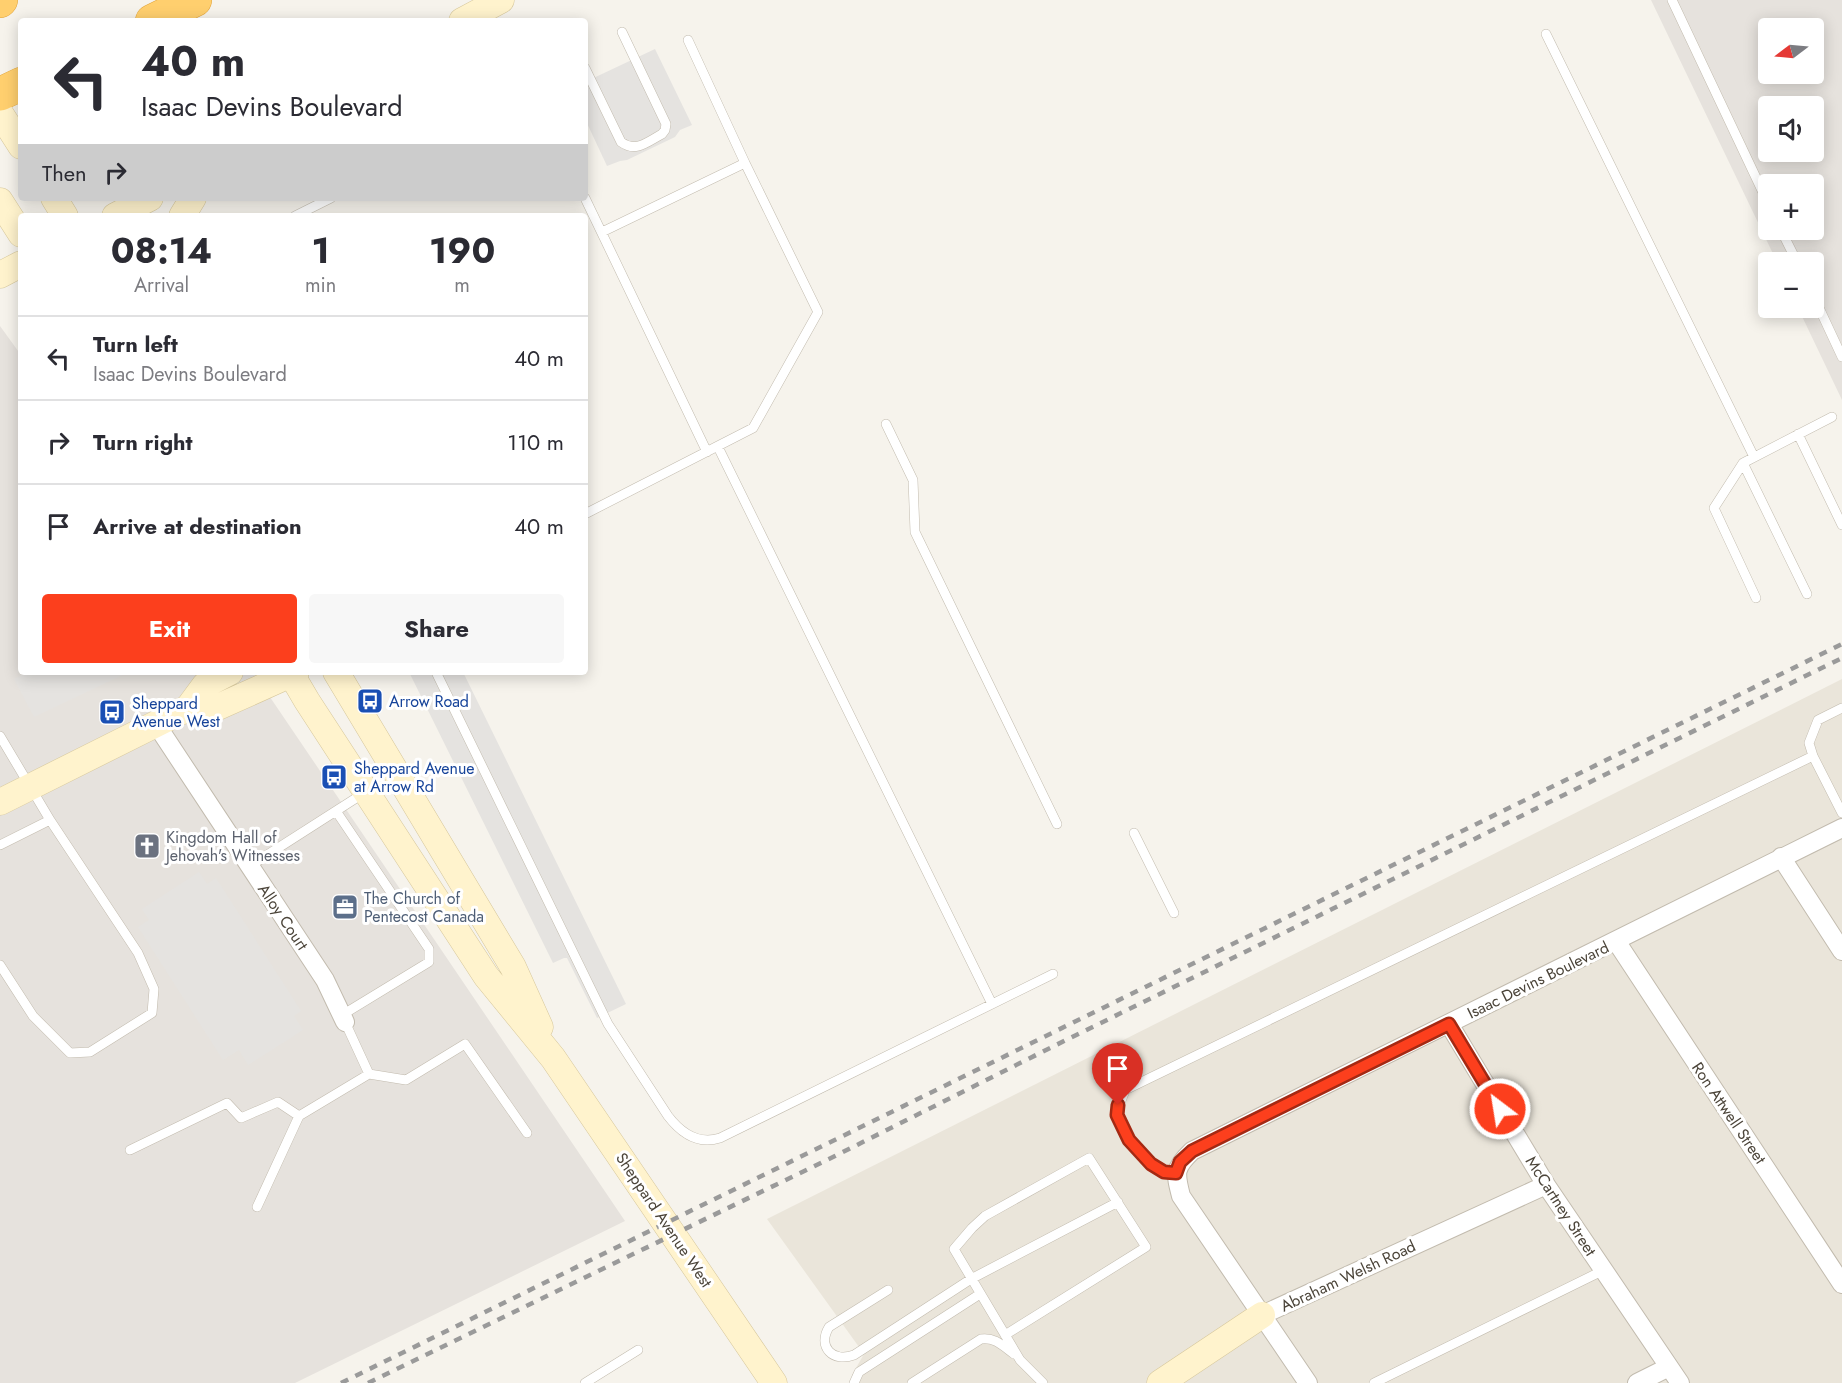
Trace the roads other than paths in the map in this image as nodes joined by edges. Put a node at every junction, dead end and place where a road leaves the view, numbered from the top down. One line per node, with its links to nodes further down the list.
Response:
1 (195, 0): 4 (highway)
2 (501, 0): 5 (main road)
3 (1672, 0): 15 (lane)
4 (158, 18)
5 (468, 18)
6 (622, 32): 9 (lane)
7 (1546, 34): 33 (lane)
8 (688, 40): 14 (lane)
9 (588, 74)
10 (18, 85): 11 (highway)
11 (0, 94)
12 (0, 113): 13 (main road)
13 (18, 141)
14 (745, 163): 23 (lane); 31 (lane)
15 (1758, 182)
16 (0, 201): 22 (main road)
17 (144, 201): 20 (main road)
18 (325, 201): 21 (lane)
19 (586, 201): 23 (lane)
20 (121, 213)
21 (301, 213)
22 (18, 229)
23 (602, 232): 32 (lane)
24 (18, 266): 25 (main road)
25 (0, 275)
26 (1824, 318): 27 (lane)
27 (1842, 357)
28 (1832, 417): 30 (lane)
29 (886, 424): 55 (lane)
30 (1798, 434): 33 (lane); 36 (lane)
31 (718, 447): 32 (lane); 66 (lane)
32 (707, 452): 35 (lane)
33 (1754, 457): 34 (lane)
34 (1743, 462): 37 (lane); 38 (lane)
35 (588, 512)
36 (1842, 525)
37 (1807, 594)
38 (1756, 598)
39 (224, 675): 44 (main road)
40 (289, 675): 44 (main road)
41 (294, 675): 50 (main road, Sheppard Avenue West)
42 (338, 675): 69 (main road, Sheppard Avenue West)
43 (437, 675): 66 (lane)
44 (188, 708): 46 (main road)
45 (1842, 708): 48 (lane)
46 (156, 724): 49 (main road); 60 (street, Alloy Court)
47 (0, 736): 49 (lane)
48 (1813, 756): 53 (lane); 74 (lane)
49 (29, 787): 51 (main road); 54 (lane)
50 (366, 792): 52 (lane); 69 (main road, Sheppard Avenue West)
51 (0, 802)
52 (336, 811): 60 (lane); 67 (lane)
53 (1842, 813)
54 (50, 820): 58 (lane); 64 (lane)
55 (1057, 824)
56 (1842, 828): 59 (street, Isaac Devins Boulevard)
57 (1134, 833): 61 (lane)
58 (0, 845)
59 (1781, 857): 62 (street, Isaac Devins Boulevard); 63 (street)
60 (250, 866): 67 (street, Alloy Court)
61 (1174, 913)
62 (1616, 941): 68 (street, Isaac Devins Boulevard); 80 (street, Ron Attwell Street)
63 (1842, 951)
64 (0, 965)
65 (1053, 974): 66 (lane)
66 (992, 1004)
67 (344, 1018): 70 (lane)
68 (1449, 1024): 74 (street, Isaac Devins Boulevard); 75 (street, McCartney Street)
69 (554, 1058): 90 (main road, Sheppard Avenue West)
70 (369, 1074): 71 (lane); 72 (lane)
71 (299, 1116): 73 (lane); 77 (lane)
72 (527, 1133)
73 (130, 1149)
74 (1176, 1173): 83 (street)
75 (1546, 1185): 78 (street, McCartney Street); 83 (street, Abraham Welsh Road)
76 (1118, 1202): 79 (lane); 79 (lane); 84 (lane)
77 (257, 1207)
78 (1604, 1270): 87 (street, McCartney Street); 95 (lane)
79 (971, 1279): 81 (lane); 82 (lane)
80 (1842, 1284)
81 (888, 1290)
82 (980, 1293): 84 (lane); 91 (lane)
83 (1262, 1315): 88 (main road, Abraham Welsh Road); 94 (street)
84 (1005, 1335): 86 (lane)
85 (638, 1350): 89 (lane)
86 (1020, 1360): 92 (lane); 93 (lane)
87 (1670, 1367): 96 (street); 97 (street, McCartney Street)
88 (1164, 1382)
89 (585, 1383)
90 (774, 1383)
91 (854, 1383)
92 (912, 1383)
93 (1043, 1383)
94 (1308, 1383)
95 (1374, 1383)
96 (1637, 1383)
97 (1680, 1383)

